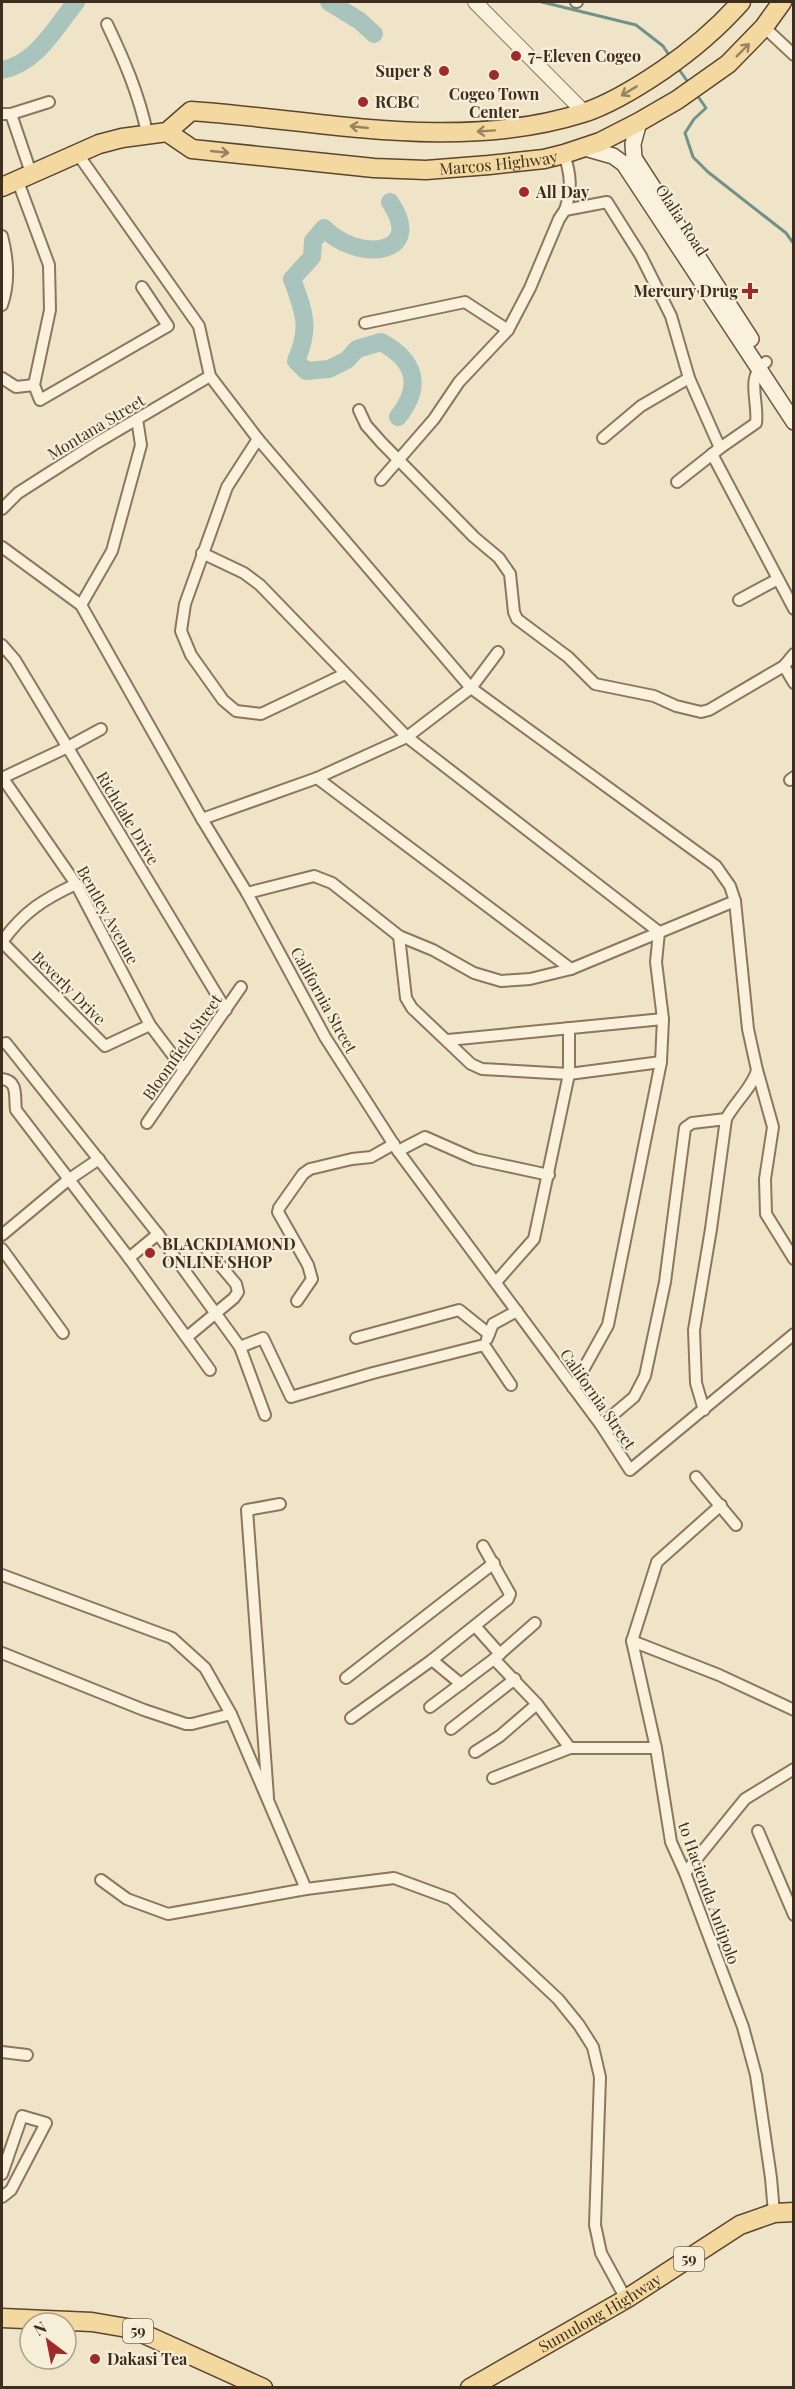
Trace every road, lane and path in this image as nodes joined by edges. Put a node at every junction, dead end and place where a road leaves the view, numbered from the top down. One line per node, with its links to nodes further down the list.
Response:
1 (475, 2): 8 (street)
2 (741, 2): 8 (main road, Marcos Highway, one-way to 8)
3 (782, 2): 5 (main road, Marcos Highway)
4 (107, 24): 12 (street)
5 (764, 27): 6 (street); 10 (main road, Marcos Highway, one-way to 5)
6 (794, 55)
7 (49, 102): 9 (street)
8 (584, 112): 11 (main road, Marcos Highway, one-way to 11)
9 (6, 114): 16 (street)
10 (639, 122): 13 (main road, Marcos Highway); 23 (main road, Olalia Road)
11 (167, 132): 12 (main road); 15 (main road, Marcos Highway, one-way to 15)
12 (147, 133): 14 (main road)
13 (585, 148): 15 (main road, Marcos Highway); 23 (main road, Olalia Road)
14 (77, 153): 16 (main road); 24 (street)
15 (564, 154): 17 (street)
16 (17, 180): 27 (street)
17 (565, 210): 22 (street); 26 (street)
18 (2, 236): 20 (street)
19 (142, 287): 27 (street)
20 (2, 305)
21 (364, 323): 22 (street)
22 (508, 330): 35 (street)
23 (762, 365): 28 (main road, Olalia Road); 31 (main road, Olalia Road); 34 (street)
24 (210, 376): 30 (street, Montana Street); 33 (street)
25 (2, 378): 27 (street)
26 (689, 378): 32 (street); 34 (street)
27 (33, 385)
28 (794, 404)
29 (359, 410): 35 (street)
30 (136, 419): 38 (street, Montana Street); 43 (street)
31 (794, 422)
32 (603, 438)
33 (258, 439): 40 (street); 51 (street)
34 (716, 451): 37 (street); 41 (street)
35 (400, 460): 36 (street); 48 (street)
36 (381, 480)
37 (678, 482)
38 (2, 509)
39 (2, 547): 43 (street, California Street)
40 (202, 553): 49 (street); 49 (street)
41 (778, 579): 42 (street); 44 (street)
42 (739, 600)
43 (81, 605): 57 (street, California Street)
44 (794, 609)
45 (2, 645): 54 (street, Richdale Drive)
46 (498, 652): 51 (street)
47 (794, 654): 48 (street)
48 (784, 666): 50 (street)
49 (345, 674): 53 (street)
50 (794, 684)
51 (471, 688): 53 (street); 60 (street)
52 (101, 729): 54 (street)
53 (407, 737): 56 (street); 61 (street)
54 (68, 747): 55 (street); 66 (street, Richdale Drive)
55 (2, 778): 58 (street, Bentley Avenue)
56 (317, 778): 57 (street); 64 (street)
57 (202, 819): 59 (street, California Street)
58 (76, 884): 63 (street); 68 (street, Bentley Avenue)
59 (247, 892): 62 (street); 79 (street, California Street)
60 (735, 901): 61 (street); 74 (street)
61 (659, 932): 64 (street); 67 (street)
62 (399, 936): 64 (street); 70 (street)
63 (2, 942): 68 (street, Beverly Drive)
64 (571, 969)
65 (241, 987): 66 (street, Bloomfield Street)
66 (226, 1010): 73 (street, Bloomfield Street)
67 (663, 1019): 69 (street); 72 (street)
68 (150, 1025): 73 (street, Bentley Avenue)
69 (569, 1028): 70 (street); 75 (street)
70 (448, 1040): 75 (street)
71 (6, 1043): 80 (street)
72 (661, 1062): 75 (street); 101 (street)
73 (184, 1070): 78 (street, Bloomfield Street)
74 (757, 1070): 77 (street); 88 (street)
75 (569, 1074): 81 (street)
76 (2, 1079): 82 (street)
77 (726, 1119): 102 (street); 104 (street)
78 (147, 1123)
79 (396, 1148): 81 (street); 89 (street, California Street); 90 (street)
80 (99, 1159): 82 (street); 83 (street)
81 (549, 1175): 89 (street)
82 (68, 1180): 84 (street); 87 (street)
83 (158, 1234): 87 (street); 92 (street)
84 (2, 1235)
85 (203, 1245): 92 (street)
86 (2, 1249): 93 (street)
87 (129, 1258): 95 (street)
88 (794, 1258)
89 (496, 1282): 91 (street, California Street)
90 (297, 1302)
91 (517, 1311): 97 (street); 101 (street, California Street)
92 (217, 1313): 95 (street); 98 (street)
93 (63, 1333)
94 (794, 1334): 102 (street)
95 (187, 1337): 99 (street)
96 (356, 1338): 97 (street)
97 (486, 1340): 98 (street); 100 (street)
98 (240, 1347): 103 (street)
99 (210, 1370)
100 (511, 1385)
101 (573, 1388): 104 (street, California Street)
102 (704, 1410): 104 (street, California Street)
103 (265, 1415)
104 (601, 1425)
105 (696, 1477): 107 (street)
106 (280, 1504): 132 (street)
107 (721, 1505): 108 (street); 114 (street)
108 (736, 1524)
109 (483, 1546): 110 (street)
110 (494, 1563): 113 (street); 118 (street)
111 (2, 1575): 124 (street)
112 (535, 1623): 116 (street)
113 (475, 1626): 116 (street); 117 (street)
114 (632, 1641): 123 (street); 128 (street, to Hacienda Antipolo)
115 (2, 1653): 124 (street)
116 (496, 1656): 119 (street); 120 (street)
117 (432, 1660): 120 (street); 125 (street)
118 (346, 1678)
119 (515, 1679): 121 (street); 126 (street)
120 (461, 1684): 122 (street)
121 (537, 1704): 127 (street); 129 (street)
122 (430, 1707)
123 (794, 1710)
124 (231, 1714): 132 (street)
125 (351, 1718)
126 (451, 1729)
127 (570, 1748): 128 (street); 131 (street)
128 (656, 1748): 134 (street, to Hacienda Antipolo)
129 (475, 1752)
130 (794, 1769): 134 (street)
131 (494, 1778)
132 (269, 1806): 136 (street)
133 (758, 1831): 137 (street)
134 (685, 1873): 143 (street, to Hacienda Antipolo)
135 (101, 1880): 136 (street)
136 (306, 1889): 144 (street)
137 (794, 1915)
138 (2, 2052): 139 (street)
139 (27, 2055)
140 (2, 2174): 141 (street)
141 (2, 2196)
142 (794, 2212): 143 (main road, Sumulong Highway / 59)
143 (774, 2213): 144 (main road, Sumulong Highway / 59)
144 (626, 2299): 147 (main road, Sumulong Highway / 59)
145 (2, 2318): 146 (main road, 59)
146 (263, 2388)
147 (470, 2388)

